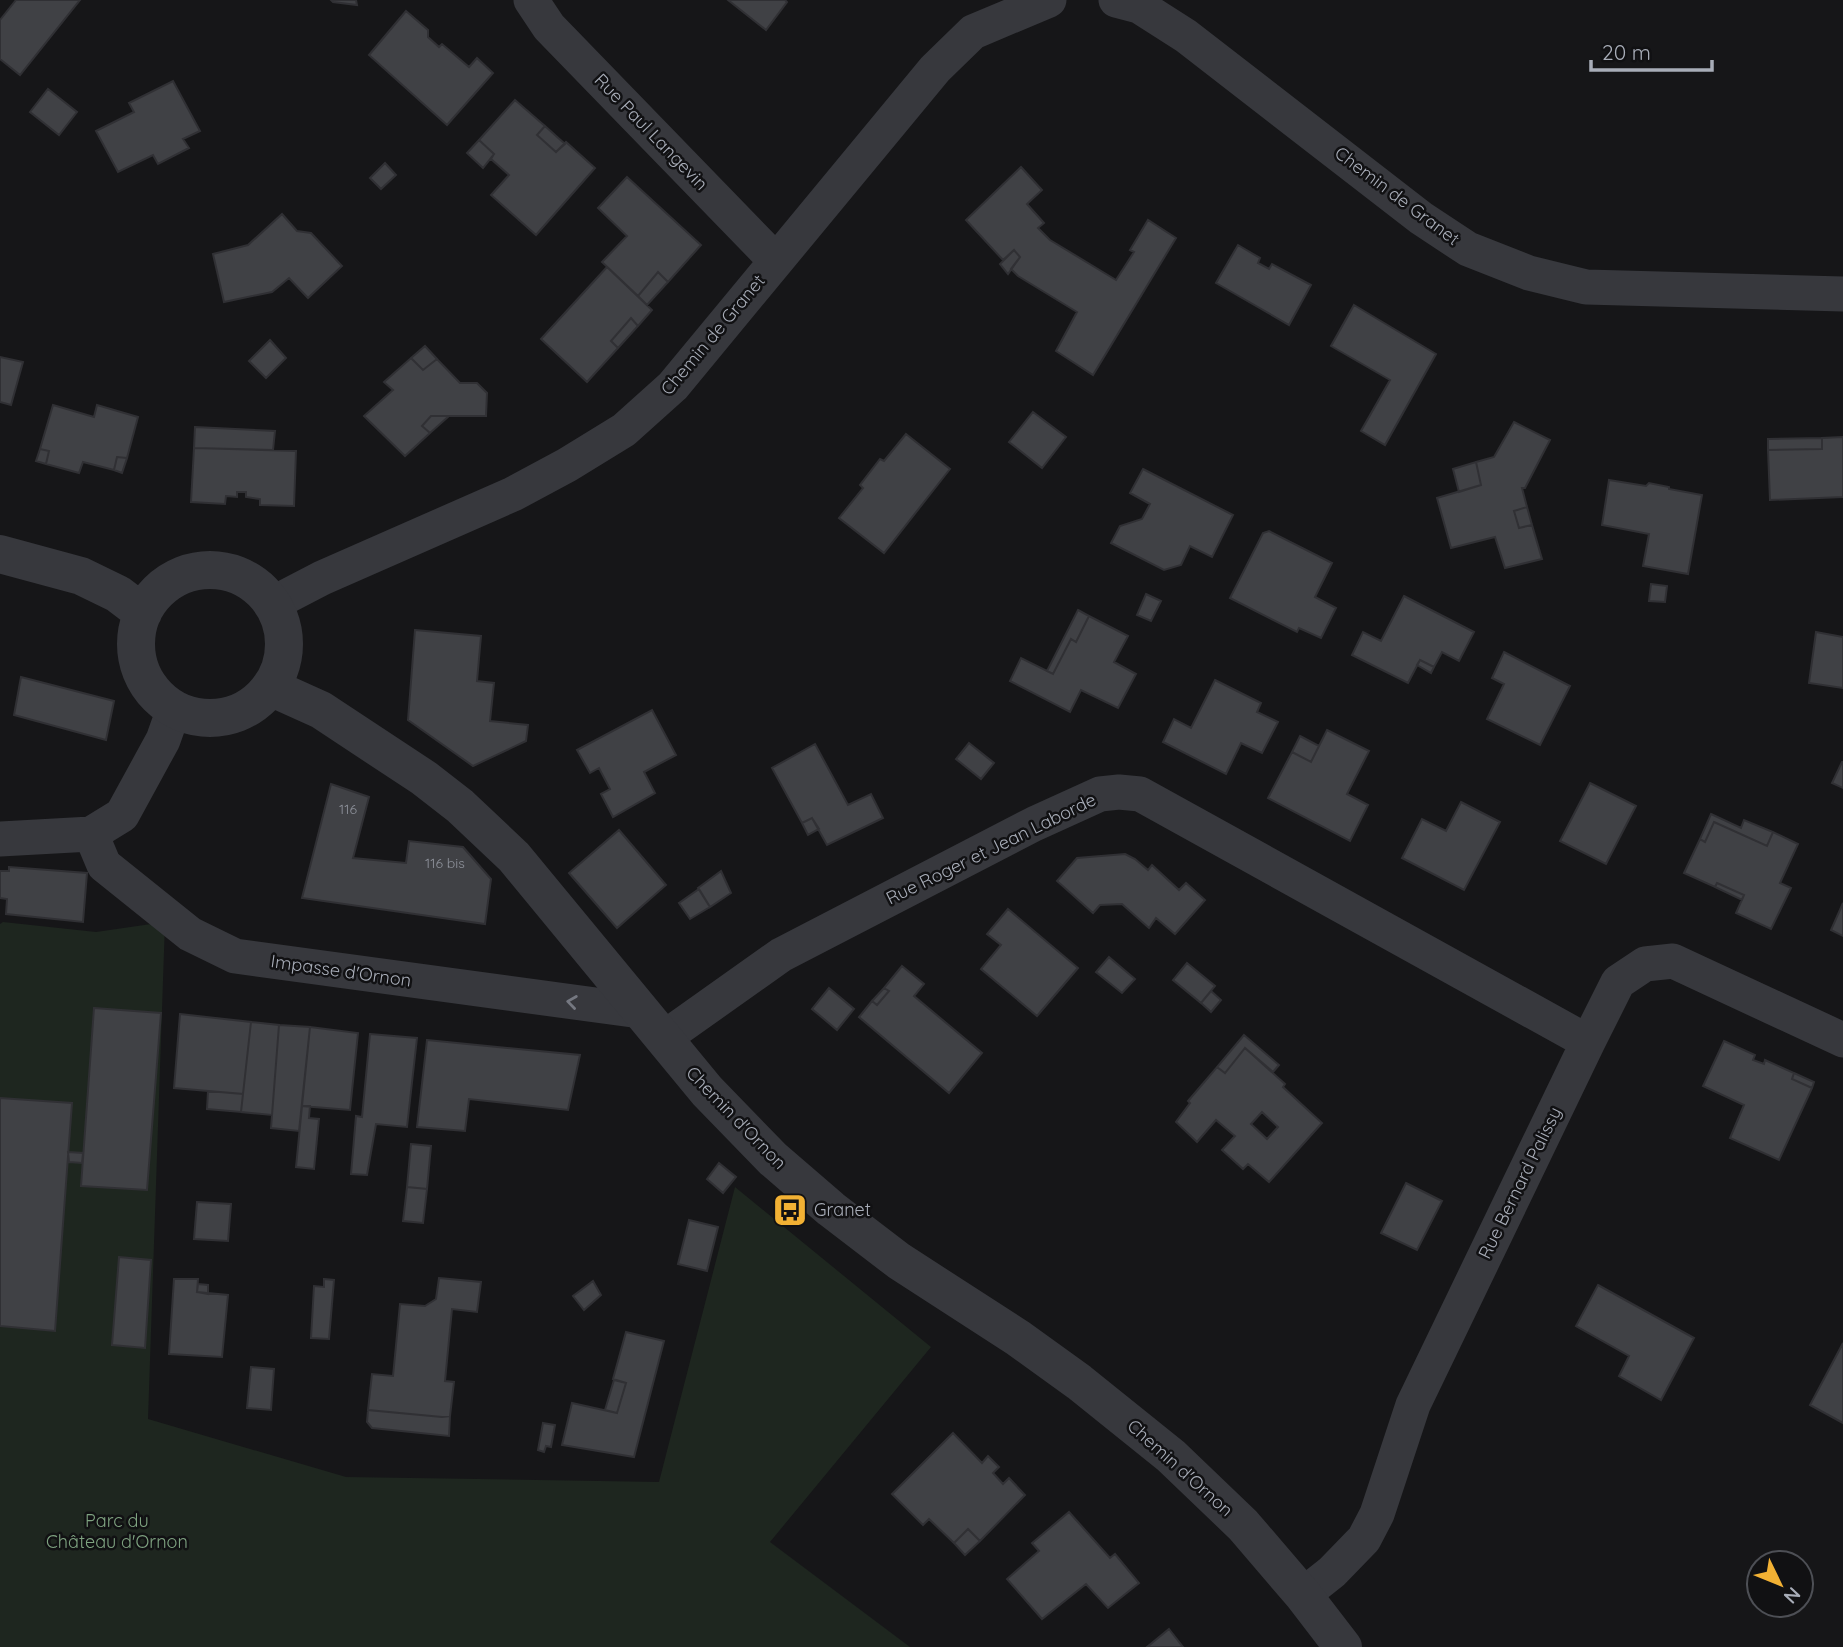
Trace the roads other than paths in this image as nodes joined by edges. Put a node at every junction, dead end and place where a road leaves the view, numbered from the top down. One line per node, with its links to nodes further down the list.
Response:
1 (531, 0): 4 (street, Rue Paul Langevin)
2 (1129, 2): 5 (street, Chemin de Granet)
3 (1028, 4): 4 (street, Chemin de Granet)
4 (776, 261): 7 (street, Chemin de Granet)
5 (1843, 294)
6 (0, 554): 8 (street)
7 (272, 604): 8 (street); 9 (street)
8 (144, 613): 10 (street)
9 (270, 687): 10 (street); 13 (street, Chemin d'Ornon)
10 (174, 709): 11 (street)
11 (91, 834): 12 (street); 13 (street, Impasse d'Ornon, one-way to 11)
12 (0, 839)
13 (652, 1025): 15 (street, Rue Roger et Jean Laborde); 16 (street, Chemin d'Ornon)
14 (1843, 1040): 15 (street, Rue Bernard Palissy)
15 (1588, 1042): 16 (street, Rue Bernard Palissy)
16 (1303, 1595): 17 (street, Chemin d'Ornon)
17 (1343, 1647)

